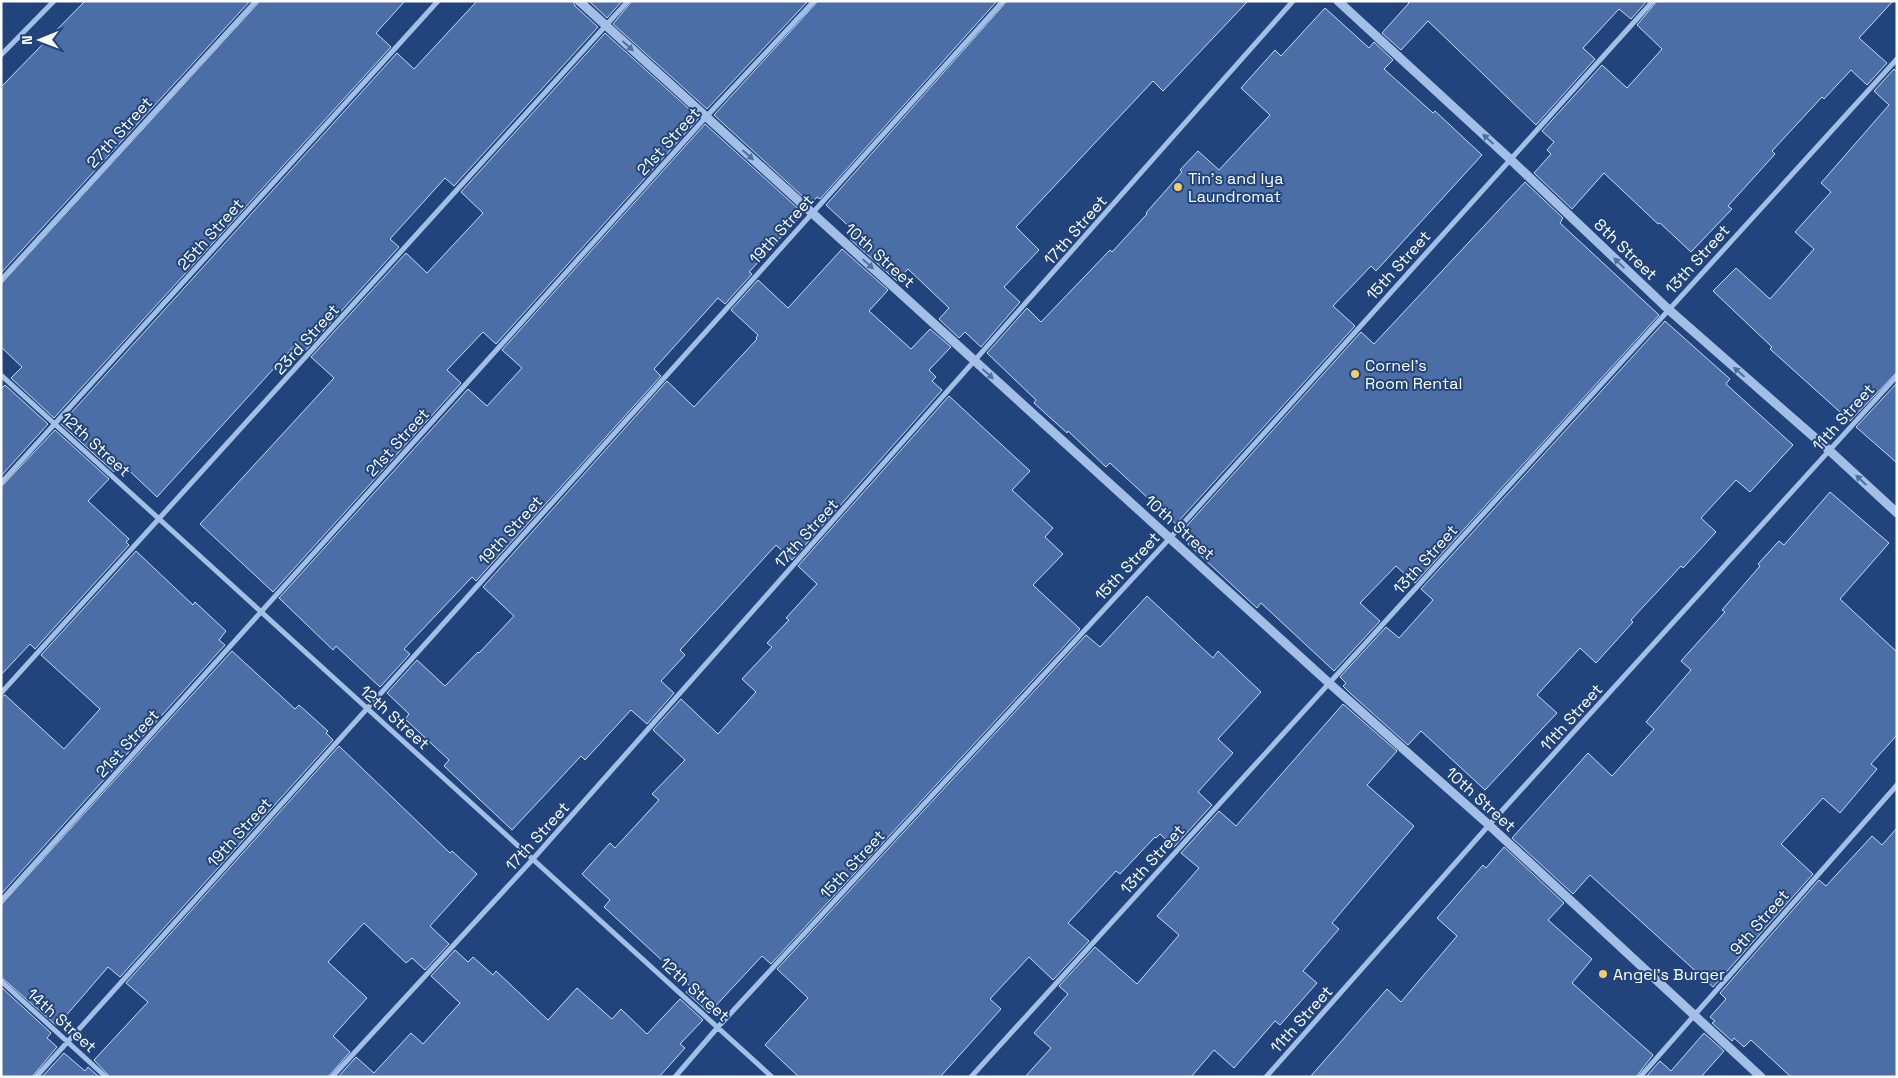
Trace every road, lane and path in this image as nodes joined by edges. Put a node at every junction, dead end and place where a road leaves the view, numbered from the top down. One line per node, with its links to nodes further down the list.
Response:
1 (54, 1): 12 (street)
2 (256, 1): 17 (street, 27th Street)
3 (438, 1): 22 (street, 25th Street)
4 (579, 1): 11 (street, 10th Street)
5 (628, 1): 11 (street, 23rd Street)
6 (814, 1): 14 (street, 21st Street)
7 (1003, 1): 16 (street, 19th Street)
8 (1294, 1): 19 (street, 17th Street)
9 (1338, 1): 15 (street, 8th Street, one-way to 9)
10 (1653, 1): 15 (street, 15th Street)
11 (606, 26): 14 (street, 10th Street, one-way to 14); 26 (street, 23rd Street)
12 (1, 55)
13 (1897, 58): 18 (street, 13th Street)
14 (706, 117): 16 (street, 10th Street, one-way to 16); 28 (street, 21st Street)
15 (1510, 159): 18 (street, 8th Street, one-way to 15); 27 (street, 15th Street)
16 (812, 213): 19 (street, 10th Street, one-way to 19); 31 (street, 19th Street)
17 (1, 280)
18 (1668, 309): 23 (street, 8th Street, one-way to 18); 29 (street, 13th Street)
19 (976, 362): 27 (street, 10th Street, one-way to 27); 34 (street, 17th Street)
20 (1, 375): 22 (street, 12th Street)
21 (1897, 376): 23 (street, 11th Street)
22 (55, 424): 24 (street, 25th Street); 26 (street, 12th Street)
23 (1830, 451): 25 (street, 8th Street, one-way to 23); 33 (street, 11th Street)
24 (1, 483)
25 (1897, 513)
26 (159, 519): 28 (street, 12th Street); 30 (street, 23rd Street)
27 (1170, 538): 29 (street, 10th Street); 38 (street, 15th Street)
28 (261, 612): 31 (street, 12th Street); 35 (street, 21st Street)
29 (1329, 683): 33 (street, 10th Street); 45 (street, 13th Street)
30 (1, 693)
31 (367, 708): 34 (street, 12th Street); 39 (street, 19th Street)
32 (1897, 785): 37 (street, 9th Street)
33 (1489, 825): 37 (street, 10th Street); 46 (street, 11th Street)
34 (534, 859): 38 (street, 12th Street); 42 (street, 17th Street)
35 (1, 901)
36 (1, 981): 39 (street, 14th Street)
37 (1694, 1015): 47 (street, 9th Street); 48 (street, 10th Street)
38 (718, 1027): 43 (street, 15th Street); 44 (street, 12th Street)
39 (68, 1041): 40 (street, 19th Street); 41 (street, 14th Street)
40 (36, 1077)
41 (106, 1077)
42 (332, 1077)
43 (675, 1077)
44 (772, 1077)
45 (971, 1077)
46 (1266, 1077)
47 (1640, 1077)
48 (1761, 1077)

